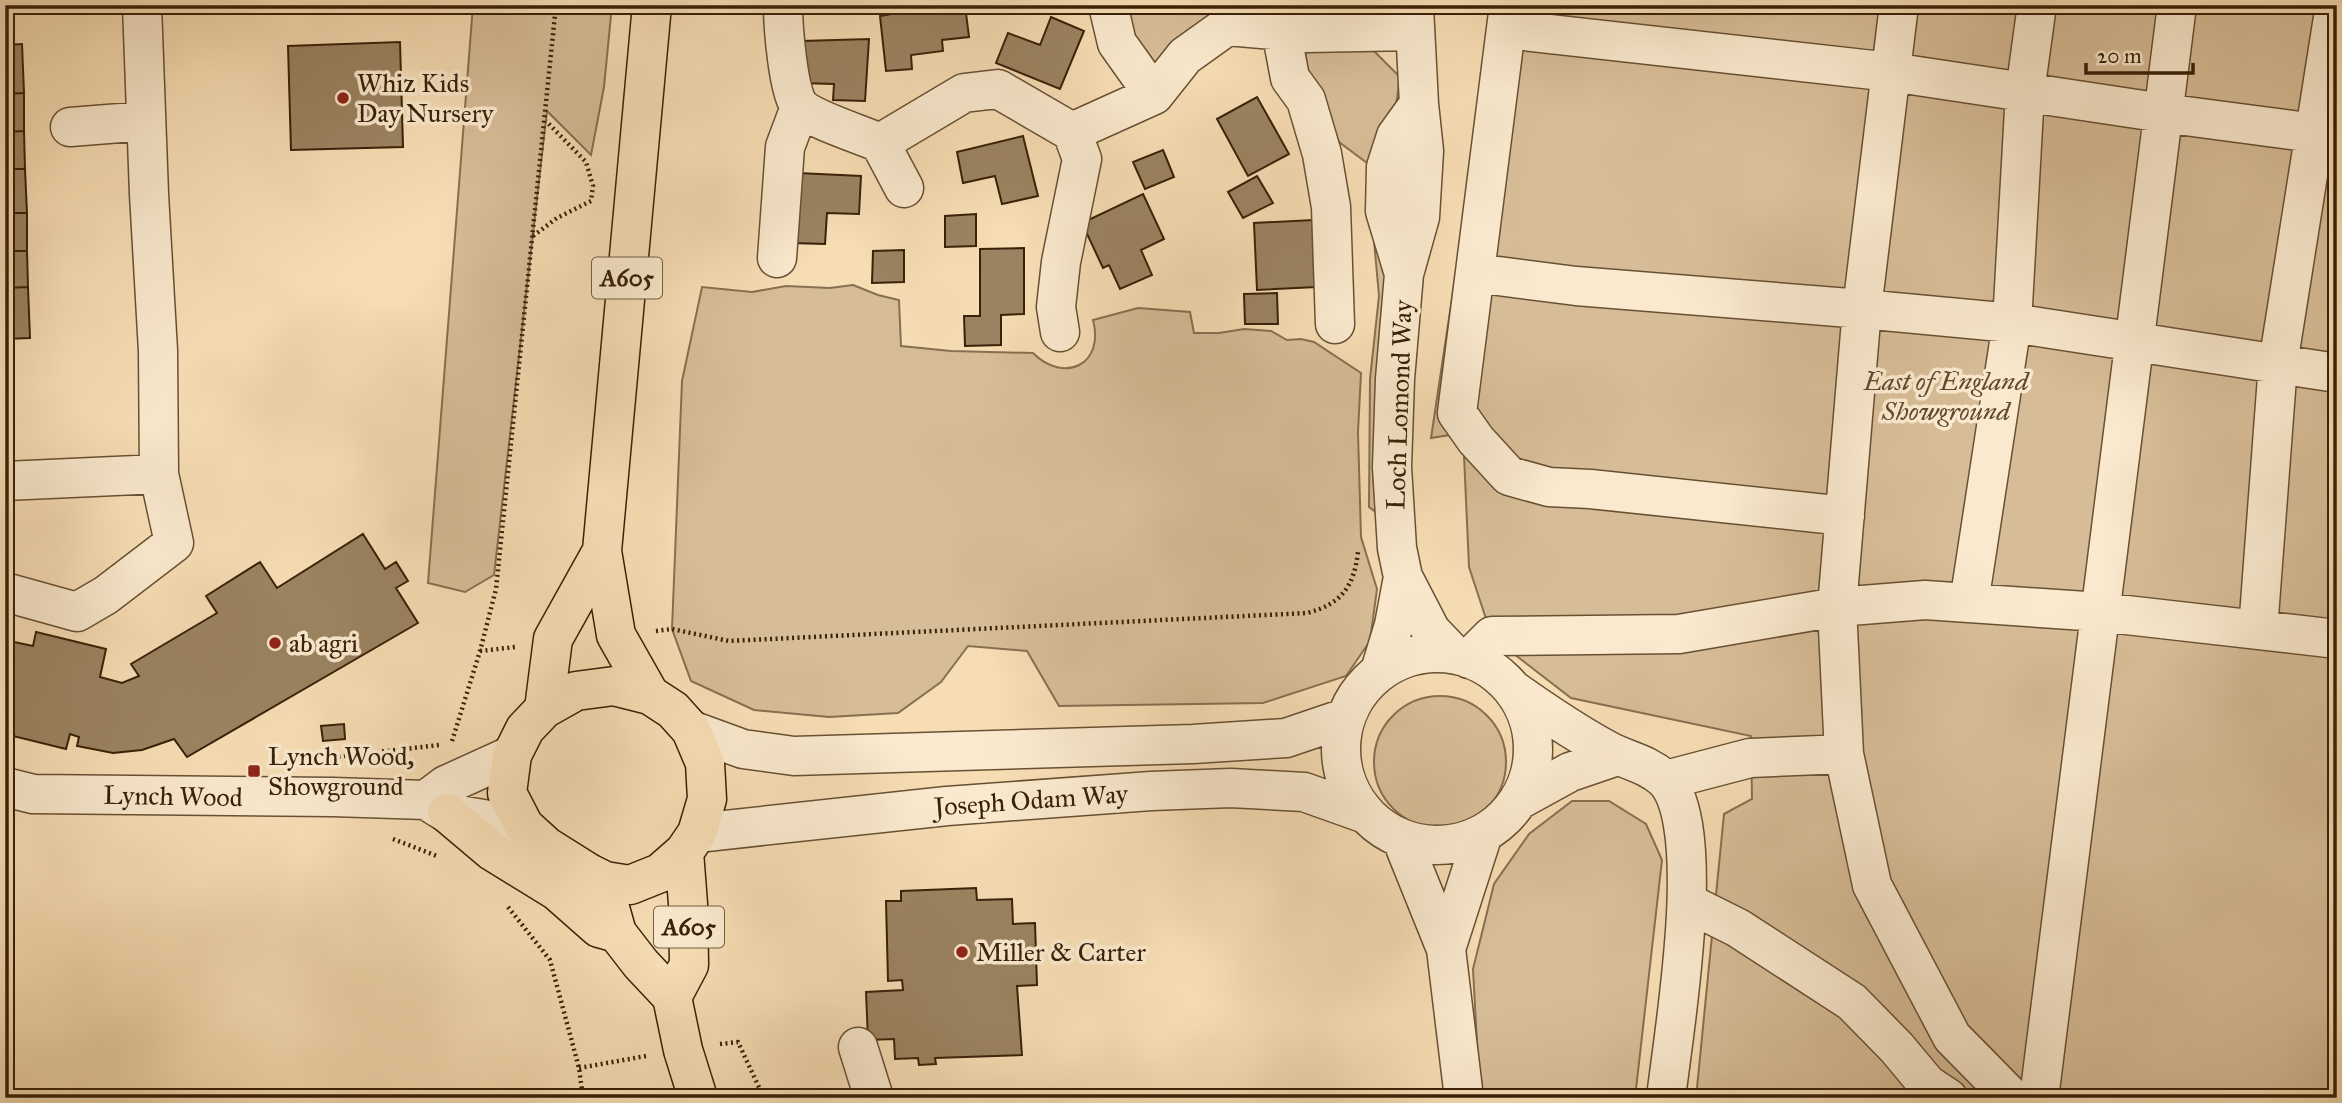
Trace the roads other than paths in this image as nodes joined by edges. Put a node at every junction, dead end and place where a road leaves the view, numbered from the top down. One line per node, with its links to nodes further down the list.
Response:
1 (142, 5): 17 (street)
2 (652, 5): 35 (main road, A605)
3 (783, 5): 15 (street)
4 (1108, 5): 14 (street)
5 (1899, 5): 12 (street)
6 (2037, 5): 13 (street)
7 (2177, 5): 16 (street)
8 (2335, 5): 20 (street)
9 (1507, 17): 12 (street); 24 (street)
10 (1415, 18): 11 (street); 36 (street, Loch Lomond Way)
11 (1297, 23): 14 (street); 27 (street)
12 (1891, 72): 13 (street); 25 (street)
13 (2025, 92): 16 (street); 26 (street)
14 (1154, 95): 19 (street)
15 (800, 107): 21 (street); 23 (street)
16 (2163, 113): 20 (street); 29 (street)
17 (146, 121): 18 (street); 32 (street)
18 (70, 127)
19 (1072, 132): 21 (street); 28 (street)
20 (2325, 134): 30 (street)
21 (880, 143): 22 (street)
22 (904, 188)
23 (778, 258)
24 (1475, 274): 25 (street); 34 (street)
25 (1863, 309): 26 (street); 34 (street)
26 (2012, 323): 29 (street); 38 (street)
27 (1335, 324)
28 (1060, 332)
29 (2133, 342): 30 (street); 40 (street)
30 (2278, 364): 31 (street); 41 (street)
31 (2337, 373)
32 (159, 474): 33 (street); 37 (street)
33 (5, 481)
34 (1845, 516): 39 (street)
35 (602, 551): 46 (main road, A605); 47 (main road, A605)
36 (1403, 577): 43 (street, Loch Lomond Way); 44 (street, Loch Lomond Way)
37 (5, 592)
38 (1969, 603): 39 (street); 40 (street)
39 (1837, 607): 43 (street); 50 (street)
40 (2100, 612): 41 (street); 74 (street)
41 (2258, 630): 42 (street)
42 (2337, 639)
43 (1461, 657): 44 (street); 45 (street)
44 (1380, 671): 48 (street)
45 (1512, 689): 52 (street); 55 (street)
46 (650, 695): 47 (main road, A605); 49 (main road, A605)
47 (544, 709): 51 (main road, A605)
48 (1345, 719): 49 (street, Joseph Odam Way); 57 (street)
49 (691, 730): 61 (main road, A605)
50 (1843, 754): 53 (street); 73 (street)
51 (512, 755): 56 (street); 58 (main road, A605)
52 (1617, 755): 53 (street); 55 (street)
53 (1666, 780): 63 (street)
54 (5, 788): 56 (street, Lynch Wood)
55 (1518, 800): 59 (street)
56 (436, 806): 58 (street, Lynch Wood); 64 (main road)
57 (1363, 813): 60 (street); 61 (street, Joseph Odam Way)
58 (524, 826): 62 (main road, A605)
59 (1483, 834): 60 (street); 65 (street)
60 (1402, 840): 65 (street)
61 (691, 842): 62 (main road, A605); 66 (main road, A605)
62 (589, 873): 64 (main road, A605)
63 (1688, 903): 71 (street); 72 (street)
64 (617, 933): 66 (main road, A605)
65 (1446, 949): 70 (street)
66 (672, 997): 68 (main road, A605)
67 (858, 1048): 69 (street)
68 (698, 1098)
69 (874, 1098)
70 (1464, 1098)
71 (1666, 1098)
72 (1948, 1098)
73 (2012, 1098)
74 (2039, 1098)

